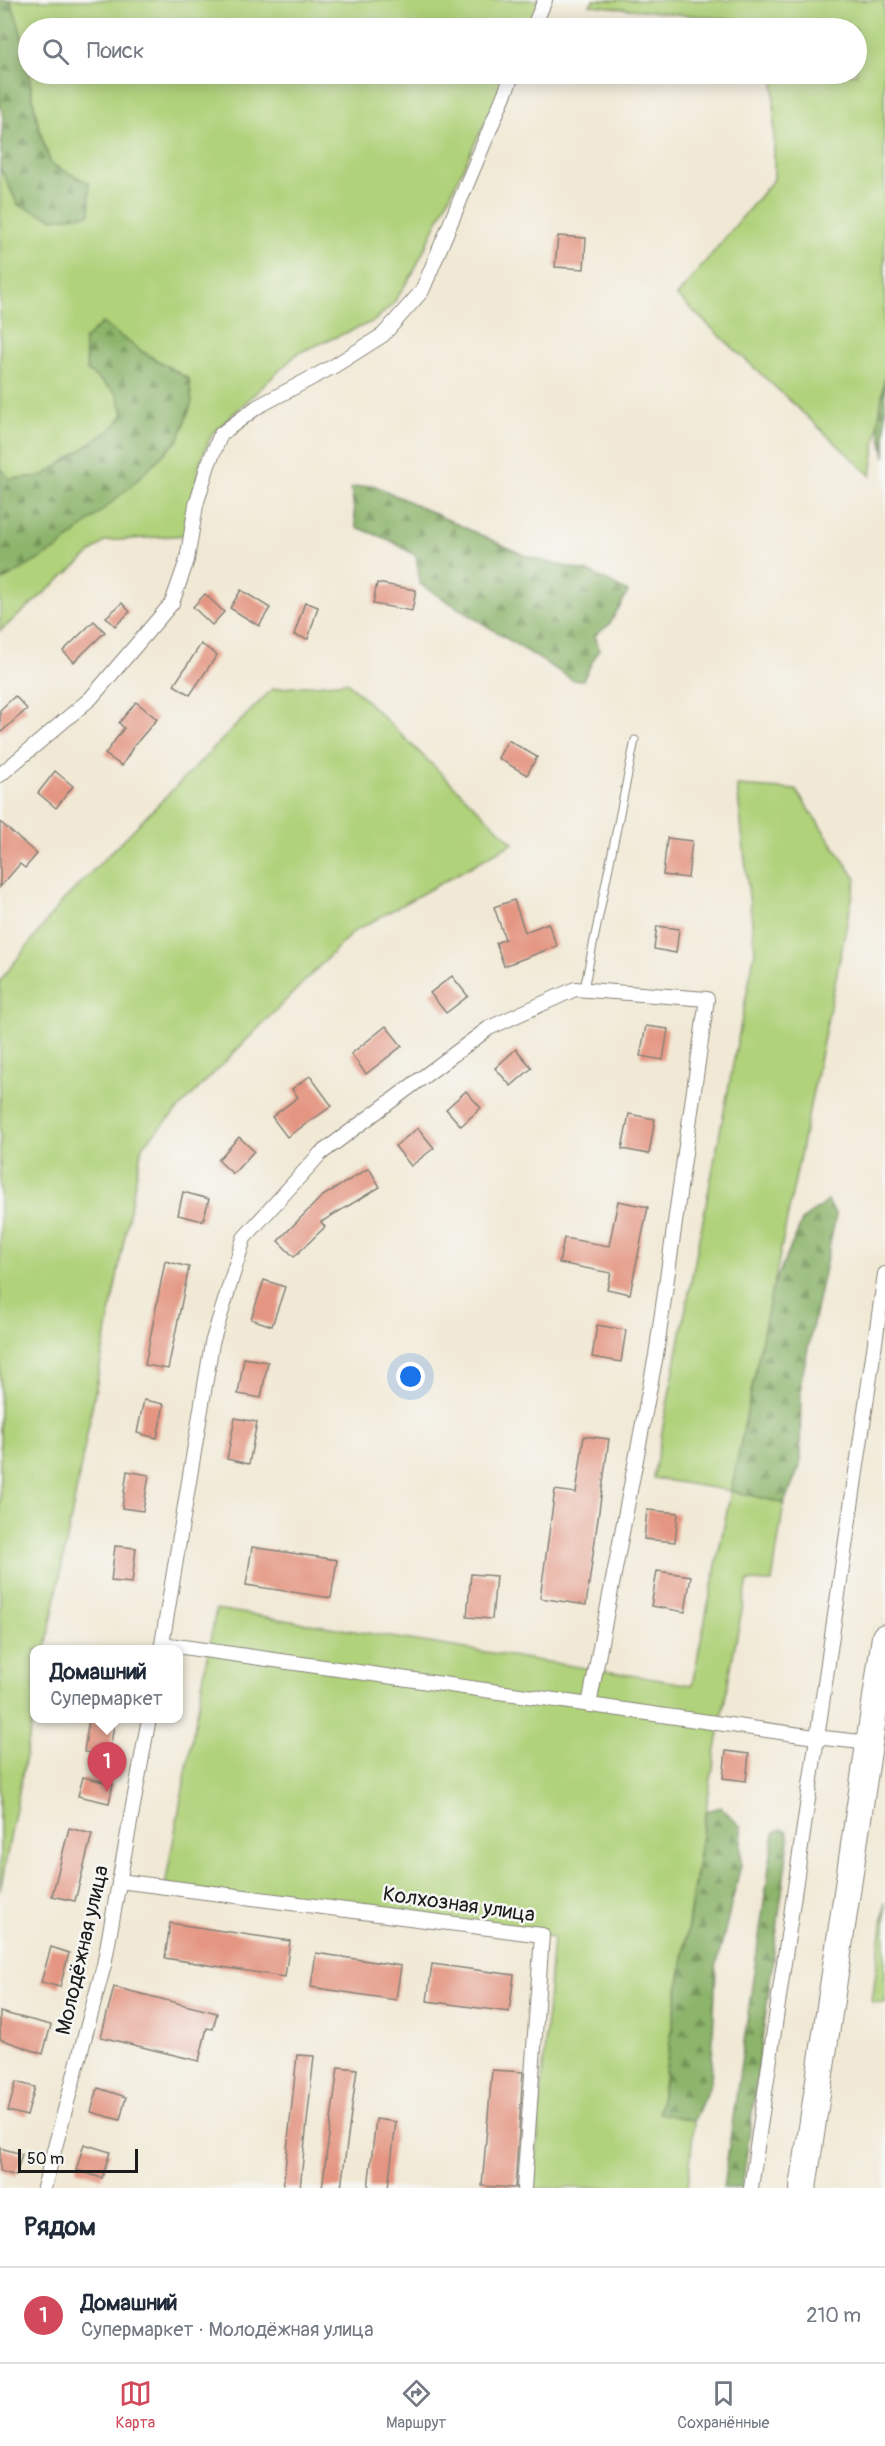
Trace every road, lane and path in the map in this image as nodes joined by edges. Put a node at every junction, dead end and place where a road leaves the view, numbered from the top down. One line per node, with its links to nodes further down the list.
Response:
1 (545, 0): 2 (street)
2 (537, 18)
3 (509, 84): 5 (street)
4 (635, 740): 6 (lane)
5 (0, 775)
6 (584, 989): 9 (street); 11 (street)
7 (885, 1274): 13 (street)
8 (885, 1637): 14 (highway)
9 (162, 1645)
10 (183, 1650): 11 (street)
11 (590, 1705): 13 (street)
12 (148, 1723): 15 (street, Молодёжная улица)
13 (816, 1737): 14 (street); 18 (street)
14 (870, 1743): 19 (highway)
15 (119, 1881): 16 (street, Молодёжная улица); 17 (street, Колхозная улица)
16 (44, 2188)
17 (524, 2188)
18 (751, 2188)
19 (803, 2188)

